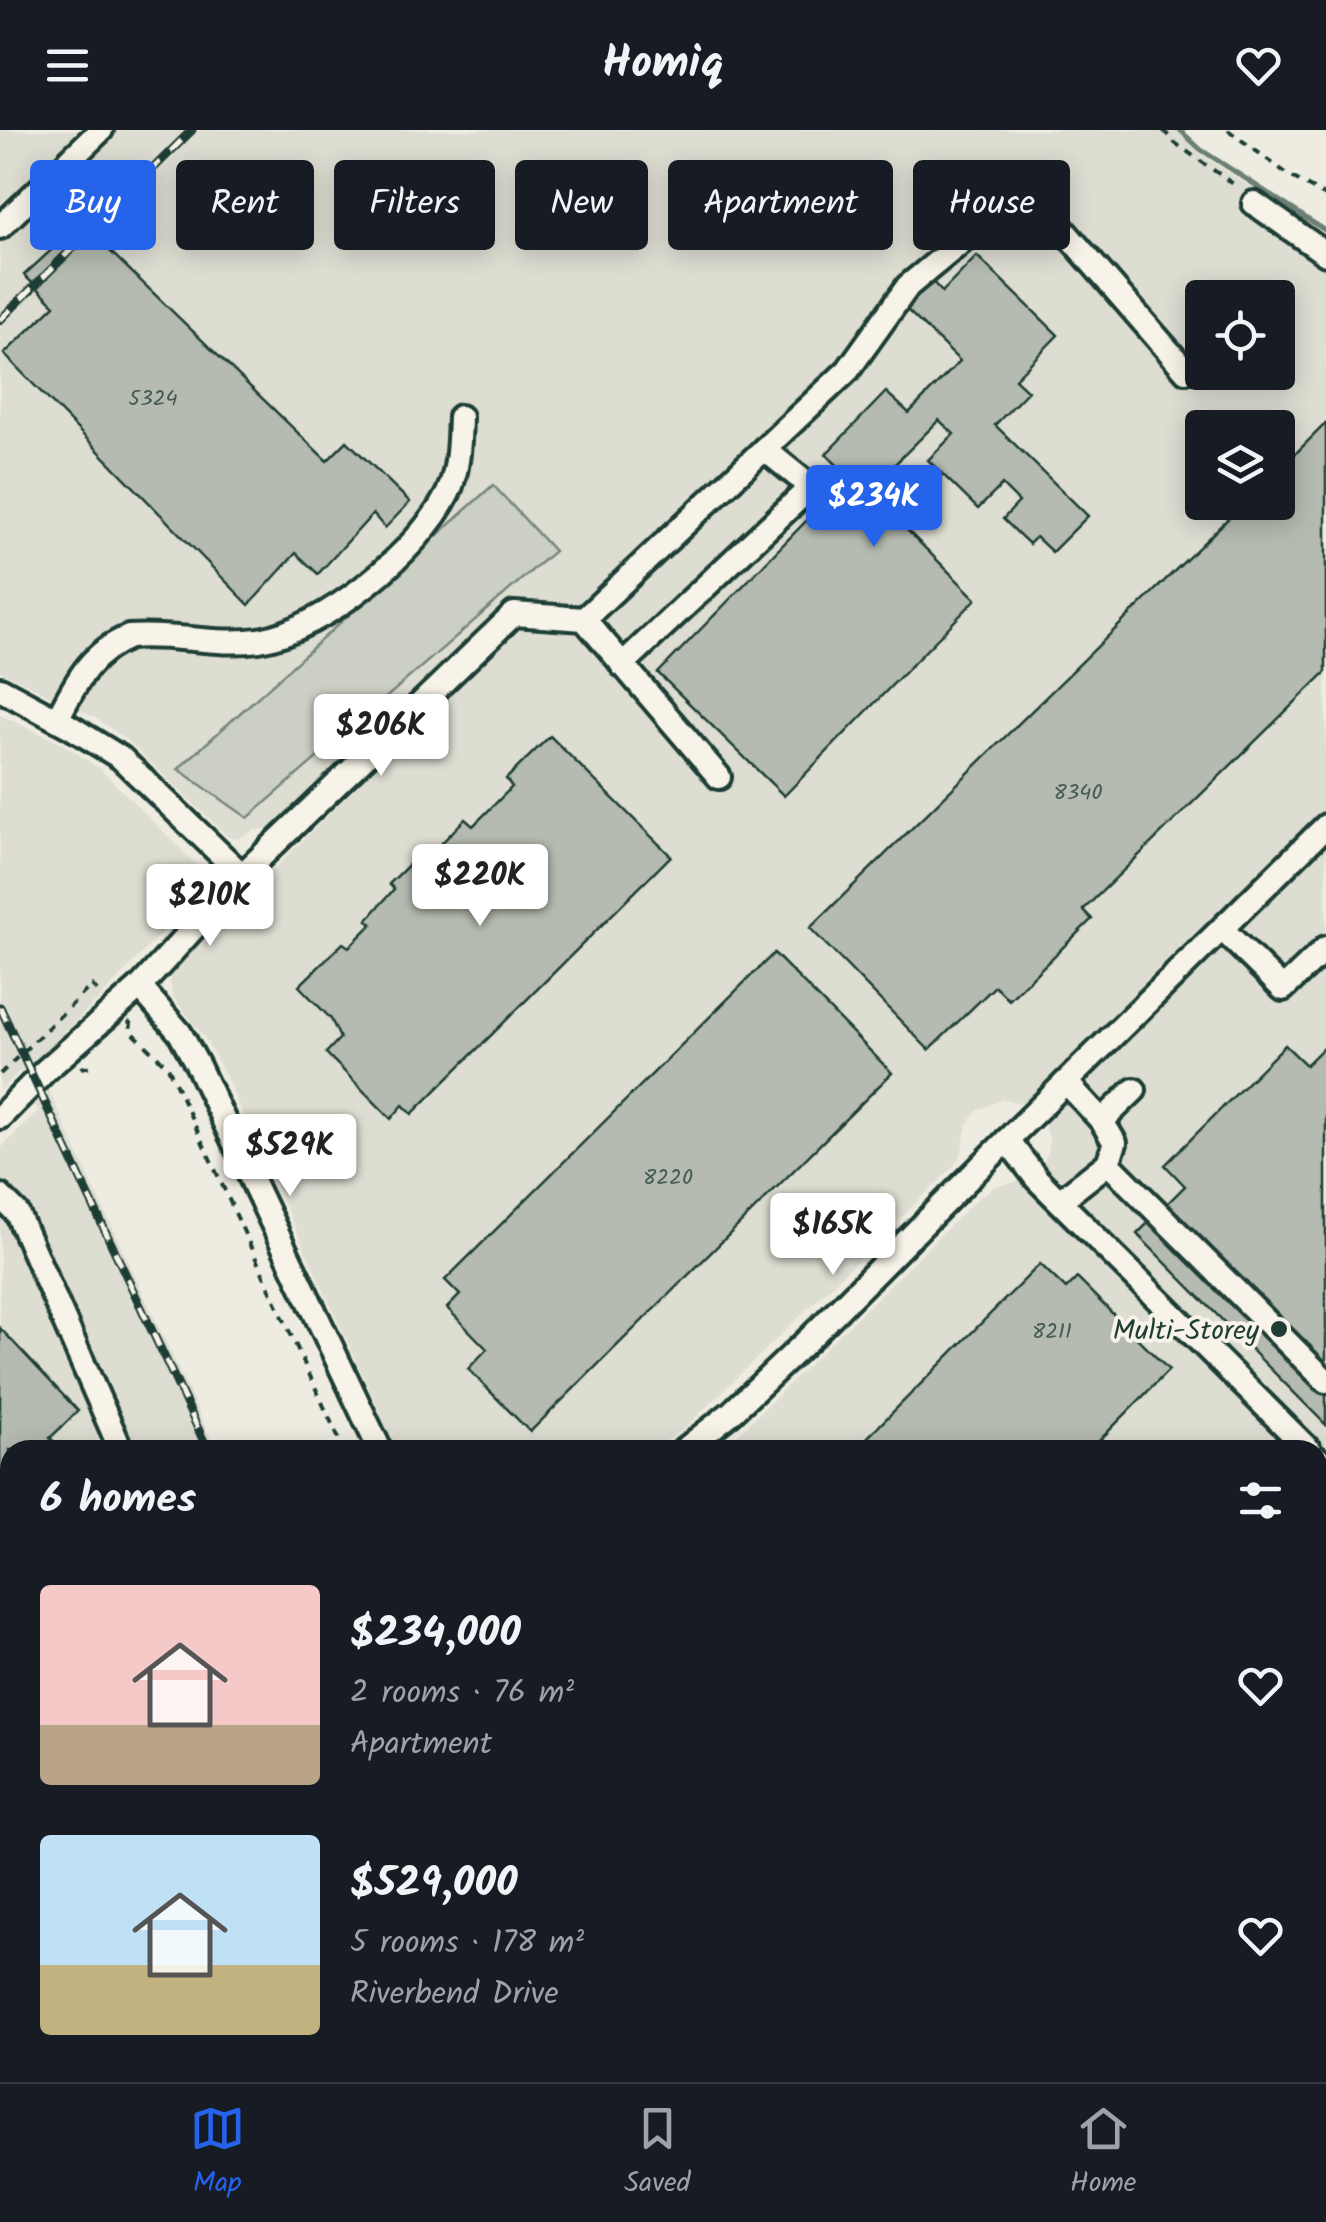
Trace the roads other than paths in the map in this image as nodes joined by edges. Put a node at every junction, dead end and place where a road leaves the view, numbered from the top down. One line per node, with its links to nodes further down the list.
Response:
1 (101, 130): 3 (street)
2 (1254, 203): 4 (street)
3 (0, 227)
4 (1326, 254)
5 (1185, 371): 7 (street)
6 (460, 417): 11 (street)
7 (764, 448): 8 (street); 9 (street)
8 (584, 619): 9 (street); 14 (street)
9 (622, 665): 12 (street)
10 (0, 689): 11 (street)
11 (58, 719): 14 (street)
12 (719, 777)
13 (1326, 826): 15 (street)
14 (242, 875): 17 (street)
15 (1222, 929): 16 (street); 18 (street)
16 (1326, 948)
17 (140, 987): 20 (street); 28 (street)
18 (1066, 1082): 21 (street); 22 (street)
19 (1134, 1090): 21 (street)
20 (0, 1117)
21 (1102, 1120): 23 (street)
22 (1007, 1140): 25 (street); 29 (street)
23 (1108, 1163): 25 (street); 26 (street)
24 (0, 1196): 27 (street)
25 (1060, 1200): 30 (street)
26 (1326, 1381)
27 (117, 1440)
28 (375, 1440)
29 (697, 1440)
30 (1299, 1440)

